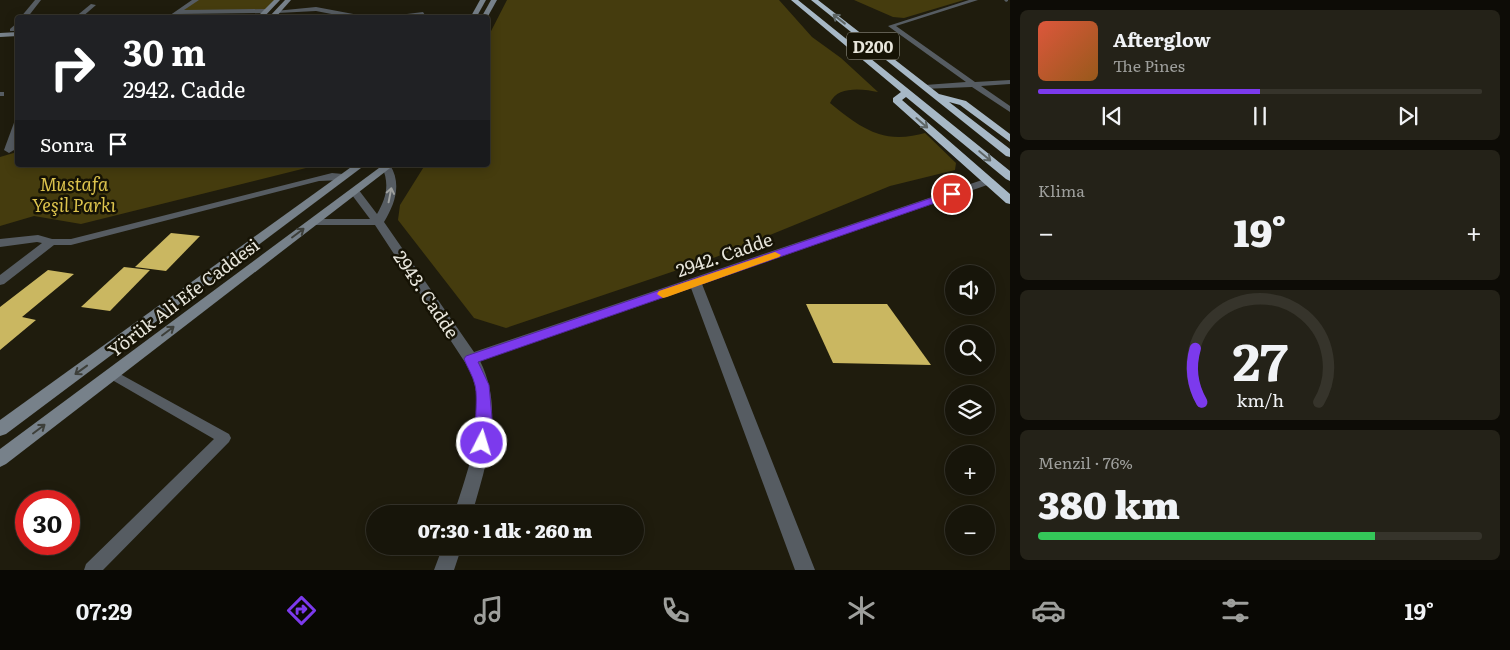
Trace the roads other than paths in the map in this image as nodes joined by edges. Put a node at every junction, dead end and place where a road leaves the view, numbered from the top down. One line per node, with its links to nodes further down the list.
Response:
1 (38, 0): 16 (street)
2 (196, 0): 14 (street)
3 (277, 0): 12 (street)
4 (288, 0): 13 (street)
5 (483, 0): 23 (street)
6 (494, 0): 24 (street)
7 (794, 0): 32 (highway, D200)
8 (814, 0): 31 (highway, D200, one-way to 8)
9 (975, 0): 30 (street)
10 (93, 5): 17 (street)
11 (292, 10): 13 (street); 15 (street); 21 (street)
12 (266, 11): 13 (street); 14 (street); 19 (street)
13 (278, 11): 20 (street)
14 (177, 12): 18 (street)
15 (350, 14): 22 (street)
16 (26, 15)
17 (81, 15)
18 (173, 15)
19 (262, 15)
20 (275, 15)
21 (320, 15)
22 (354, 15)
23 (474, 15)
24 (486, 15)
25 (0, 31): 26 (street)
26 (15, 31)
27 (15, 31): 28 (street)
28 (0, 35)
29 (1010, 82): 30 (street)
30 (972, 83): 31 (street); 33 (street)
31 (928, 90): 35 (highway); 37 (highway, D200)
32 (907, 92): 41 (highway, D200, one-way to 41); 43 (highway, one-way to 43)
33 (1010, 110)
34 (15, 131): 36 (street)
35 (1010, 139)
36 (9, 150)
37 (1010, 154)
38 (357, 167): 42 (street, Yörük Ali Efe Caddesi)
39 (387, 167): 44 (street, Yörük Ali Efe Caddesi)
40 (388, 167): 47 (street, one-way to 40)
41 (1010, 177)
42 (343, 178): 44 (street); 48 (street); 54 (street, Yörük Ali Efe Caddesi, one-way to 54)
43 (988, 181): 45 (highway); 51 (street, 2942. Cadde)
44 (354, 191): 46 (street, Yörük Ali Efe Caddesi); 47 (street, 2943. Cadde)
45 (1010, 200)
46 (314, 222): 47 (street); 53 (street, Yörük Ali Efe Caddesi, one-way to 46)
47 (378, 222): 52 (street, 2943. Cadde)
48 (51, 242): 49 (street); 50 (street)
49 (0, 243)
50 (0, 281)
51 (696, 283): 52 (street, 2942. Cadde); 60 (street)
52 (470, 359): 56 (street, 2943. Cadde)
53 (111, 374): 55 (street, Yörük Ali Efe Caddesi, one-way to 53); 58 (lane)
54 (0, 430)
55 (0, 459)
56 (466, 505)
57 (450, 555): 59 (street)
58 (92, 570)
59 (444, 570)
60 (805, 570)

